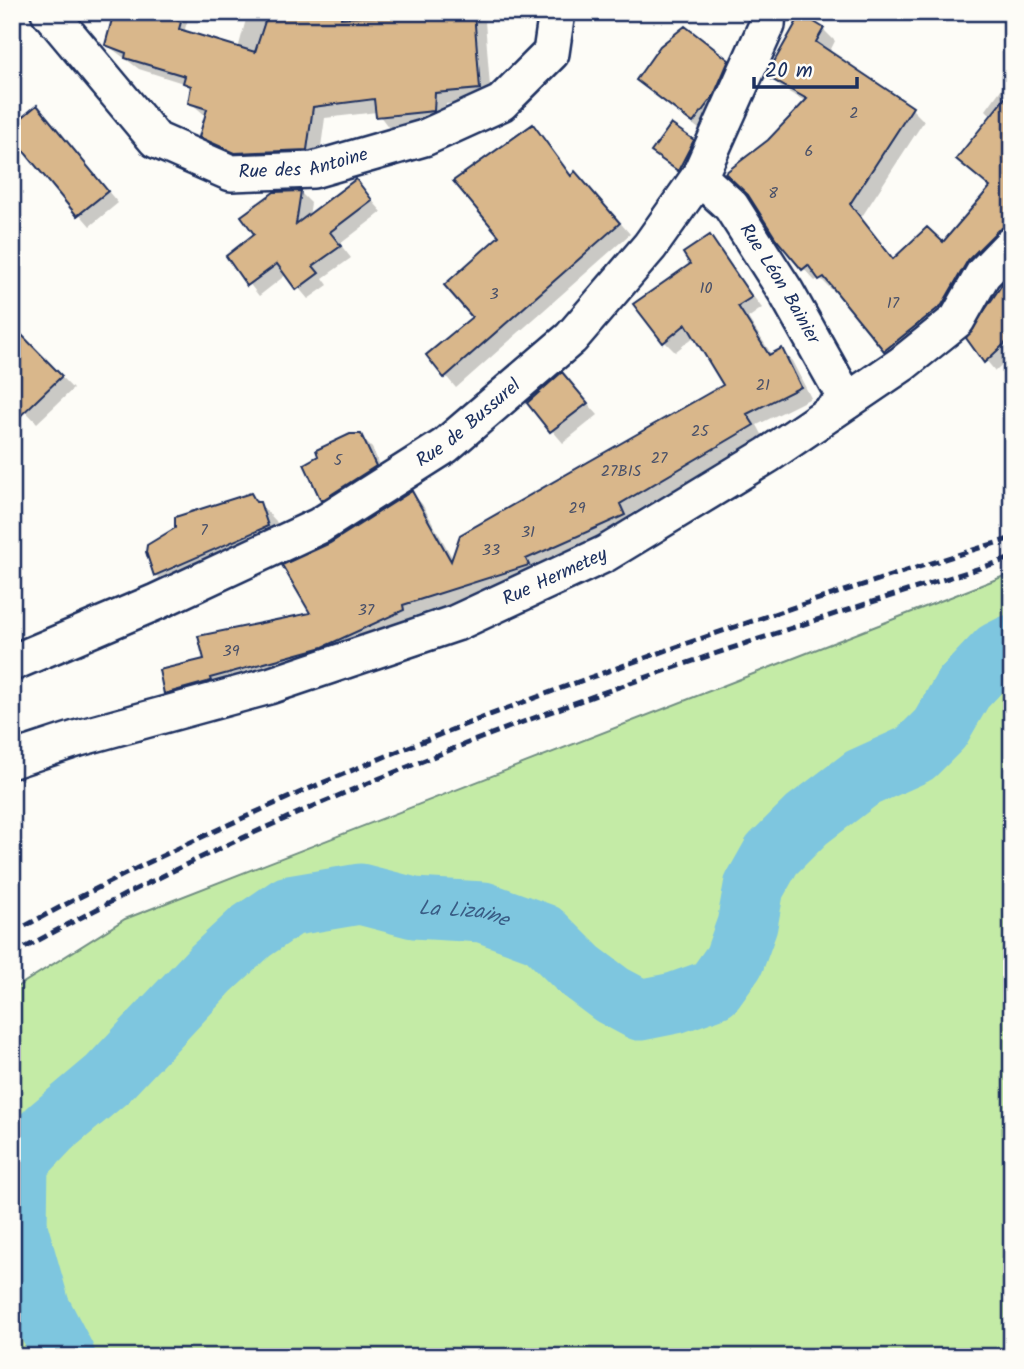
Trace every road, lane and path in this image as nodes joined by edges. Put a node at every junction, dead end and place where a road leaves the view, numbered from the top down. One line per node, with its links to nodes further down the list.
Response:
1 (50, 12): 2 (street, Rue des Antoine)
2 (557, 12)
3 (768, 12): 4 (street, Rue de Bussurel)
4 (699, 177): 6 (street, Rue Léon Bainier); 7 (street, Rue de Bussurel)
5 (1012, 244): 6 (street, Rue Hermetey)
6 (847, 401): 8 (street, Rue Hermetey)
7 (12, 663)
8 (12, 760)

